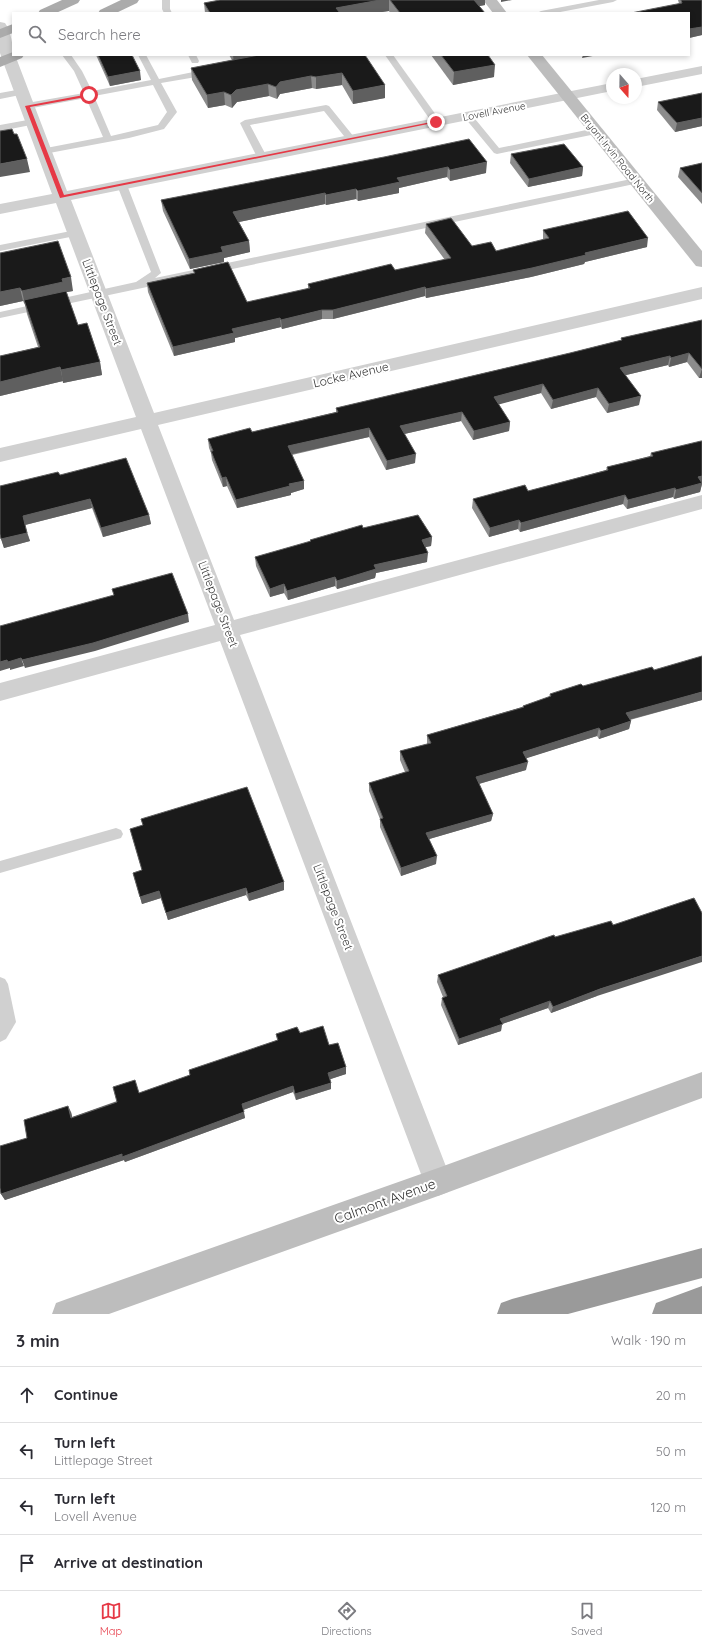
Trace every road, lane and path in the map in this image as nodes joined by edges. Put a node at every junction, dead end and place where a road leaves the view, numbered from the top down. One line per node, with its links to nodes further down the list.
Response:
1 (73, 0): 7 (main road)
2 (132, 0): 6 (main road)
3 (166, 0): 8 (lane)
4 (490, 0): 9 (main road)
5 (613, 0): 10 (lane)
6 (113, 11)
7 (47, 12)
8 (168, 12)
9 (499, 12)
10 (547, 12)
11 (3, 31): 16 (street, Littlepage Street)
12 (67, 56): 22 (lane)
13 (143, 56): 19 (lane)
14 (390, 56): 27 (lane)
15 (535, 56): 24 (main road, Bryant Irvin Road North)
16 (9, 59): 25 (street, Littlepage Street)
17 (217, 70): 19 (lane)
18 (702, 70): 20 (street)
19 (156, 81): 22 (lane); 30 (lane)
20 (642, 82)
21 (606, 88): 24 (street, Lovell Avenue)
22 (89, 95): 25 (lane); 30 (lane)
23 (0, 96): 25 (lane)
24 (568, 96): 26 (street, Lovell Avenue); 29 (main road, Bryant Irvin Road North)
25 (27, 107): 28 (lane); 32 (street, Littlepage Street)
26 (468, 116): 27 (street, Lovell Avenue); 29 (lane)
27 (436, 122): 31 (street, Lovell Avenue)
28 (0, 128)
29 (596, 131): 34 (main road, Bryant Irvin Road North)
30 (108, 139): 32 (lane)
31 (351, 139): 33 (street, Lovell Avenue); 33 (lane)
32 (44, 151): 36 (street, Littlepage Street)
33 (262, 157): 35 (street, Lovell Avenue)
34 (636, 181): 40 (main road, Bryant Irvin Road North); 41 (lane)
35 (122, 185): 36 (street, Lovell Avenue); 41 (lane)
36 (62, 197): 37 (street, Lovell Avenue); 38 (street, Littlepage Street)
37 (0, 209)
38 (76, 233): 39 (lane); 43 (street, Littlepage Street)
39 (0, 248)
40 (702, 262)
41 (139, 285): 43 (lane)
42 (702, 293): 45 (street, Locke Avenue)
43 (99, 294): 44 (lane); 45 (street, Littlepage Street)
44 (0, 315)
45 (148, 422): 46 (street, Locke Avenue); 48 (street, Littlepage Street)
46 (0, 455)
47 (702, 502): 48 (street)
48 (228, 630): 49 (street); 55 (street, Littlepage Street)
49 (0, 692)
50 (116, 834): 51 (lane)
51 (0, 867)
52 (0, 984): 53 (lane)
53 (0, 1034)
54 (702, 1085): 55 (main road, Calmont Avenue)
55 (438, 1182): 58 (main road, Calmont Avenue)
56 (702, 1263): 59 (highway)
57 (702, 1300): 60 (highway)
58 (68, 1314)
59 (512, 1314)
60 (668, 1314)

